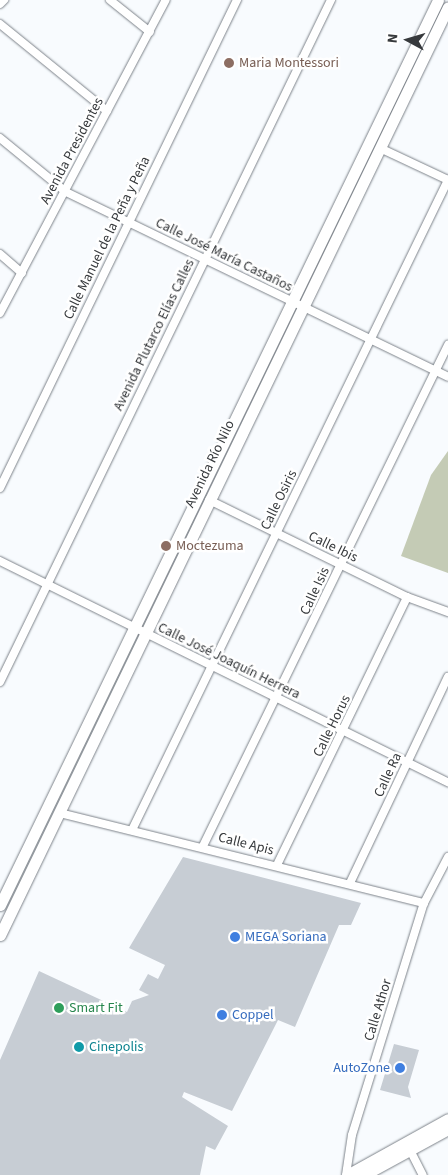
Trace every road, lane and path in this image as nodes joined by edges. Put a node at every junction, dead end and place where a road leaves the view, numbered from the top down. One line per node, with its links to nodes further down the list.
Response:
1 (4, 0): 7 (street)
2 (110, 0): 10 (street)
3 (166, 0): 10 (street, Avenida Presidentes)
4 (237, 0): 16 (street, Calle Manuel de la Peña y Peña)
5 (331, 0): 18 (street, Avenida Plutarco Elías Calles)
6 (438, 0): 20 (main road, Avenida Río Nilo)
7 (0, 4)
8 (448, 7): 13 (main road, Avenida Río Nilo)
9 (0, 24): 11 (street)
10 (150, 32): 11 (street, Avenida Presidentes)
11 (107, 111): 15 (street, Avenida Presidentes)
12 (0, 138): 15 (street, Calle José María Castaños)
13 (380, 148): 14 (street); 21 (main road, Avenida Río Nilo)
14 (448, 180): 23 (street, Calle Osiris)
15 (66, 192): 16 (street, Calle José María Castaños); 19 (street, Avenida Presidentes)
16 (129, 223): 18 (street, Calle José María Castaños); 27 (street, Calle Manuel de la Peña y Peña)
17 (0, 254): 19 (street)
18 (205, 260): 20 (street, Calle José María Castaños); 32 (street, Avenida Plutarco Elías Calles)
19 (22, 272): 22 (street, Avenida Presidentes)
20 (292, 302): 21 (street, Calle José María Castaños); 35 (main road, Avenida Río Nilo)
21 (302, 308): 23 (street, Calle José María Castaños); 28 (main road, Avenida Río Nilo)
22 (0, 313)
23 (369, 340): 25 (street, Calle José María Castaños); 29 (street, Calle Osiris)
24 (448, 345): 25 (street, Calle Isis)
25 (436, 371): 26 (street, Calle José María Castaños); 31 (street, Calle Isis)
26 (448, 377)
27 (0, 488)
28 (209, 500): 29 (street, Calle Ibis); 35 (main road, Avenida Río Nilo)
29 (277, 533): 31 (street, Calle Ibis); 36 (street, Calle Osiris)
30 (0, 562): 32 (street, Calle José Joaquín Herrera)
31 (342, 564): 33 (street, Calle Ibis); 39 (street, Calle Isis)
32 (47, 585): 35 (street, Calle José Joaquín Herrera); 38 (street, Avenida Plutarco Elías Calles)
33 (407, 597): 34 (street, Calle Ibis); 40 (street, Calle Horus)
34 (448, 612)
35 (139, 631): 36 (street, Calle José Joaquín Herrera); 43 (main road, Avenida Río Nilo); 50 (main road, Avenida Río Nilo)
36 (212, 667): 39 (street, Calle José Joaquín Herrera); 44 (street, Calle Osiris)
37 (448, 677): 41 (street, Calle Ra)
38 (0, 682)
39 (278, 698): 40 (street, Calle José Joaquín Herrera); 45 (street, Calle Isis)
40 (344, 730): 41 (street, Calle José Joaquín Herrera); 47 (street, Calle Horus)
41 (407, 762): 42 (street, Calle José Joaquín Herrera); 48 (street, Calle Ra)
42 (448, 782)
43 (60, 813): 44 (street, Calle Apis); 51 (main road, Avenida Río Nilo)
44 (132, 830): 45 (street, Calle Apis)
45 (203, 846): 47 (street, Calle Apis)
46 (448, 857): 49 (street, Calle Athor)
47 (277, 865): 48 (street, Calle Apis)
48 (350, 884): 49 (street, Calle Apis)
49 (424, 903): 55 (street, Calle Athor)
50 (0, 905)
51 (0, 934)
52 (448, 1119): 55 (main road)
53 (448, 1130): 54 (main road)
54 (410, 1150): 56 (main road); 57 (street)
55 (346, 1175)
56 (364, 1175)
57 (423, 1175)

